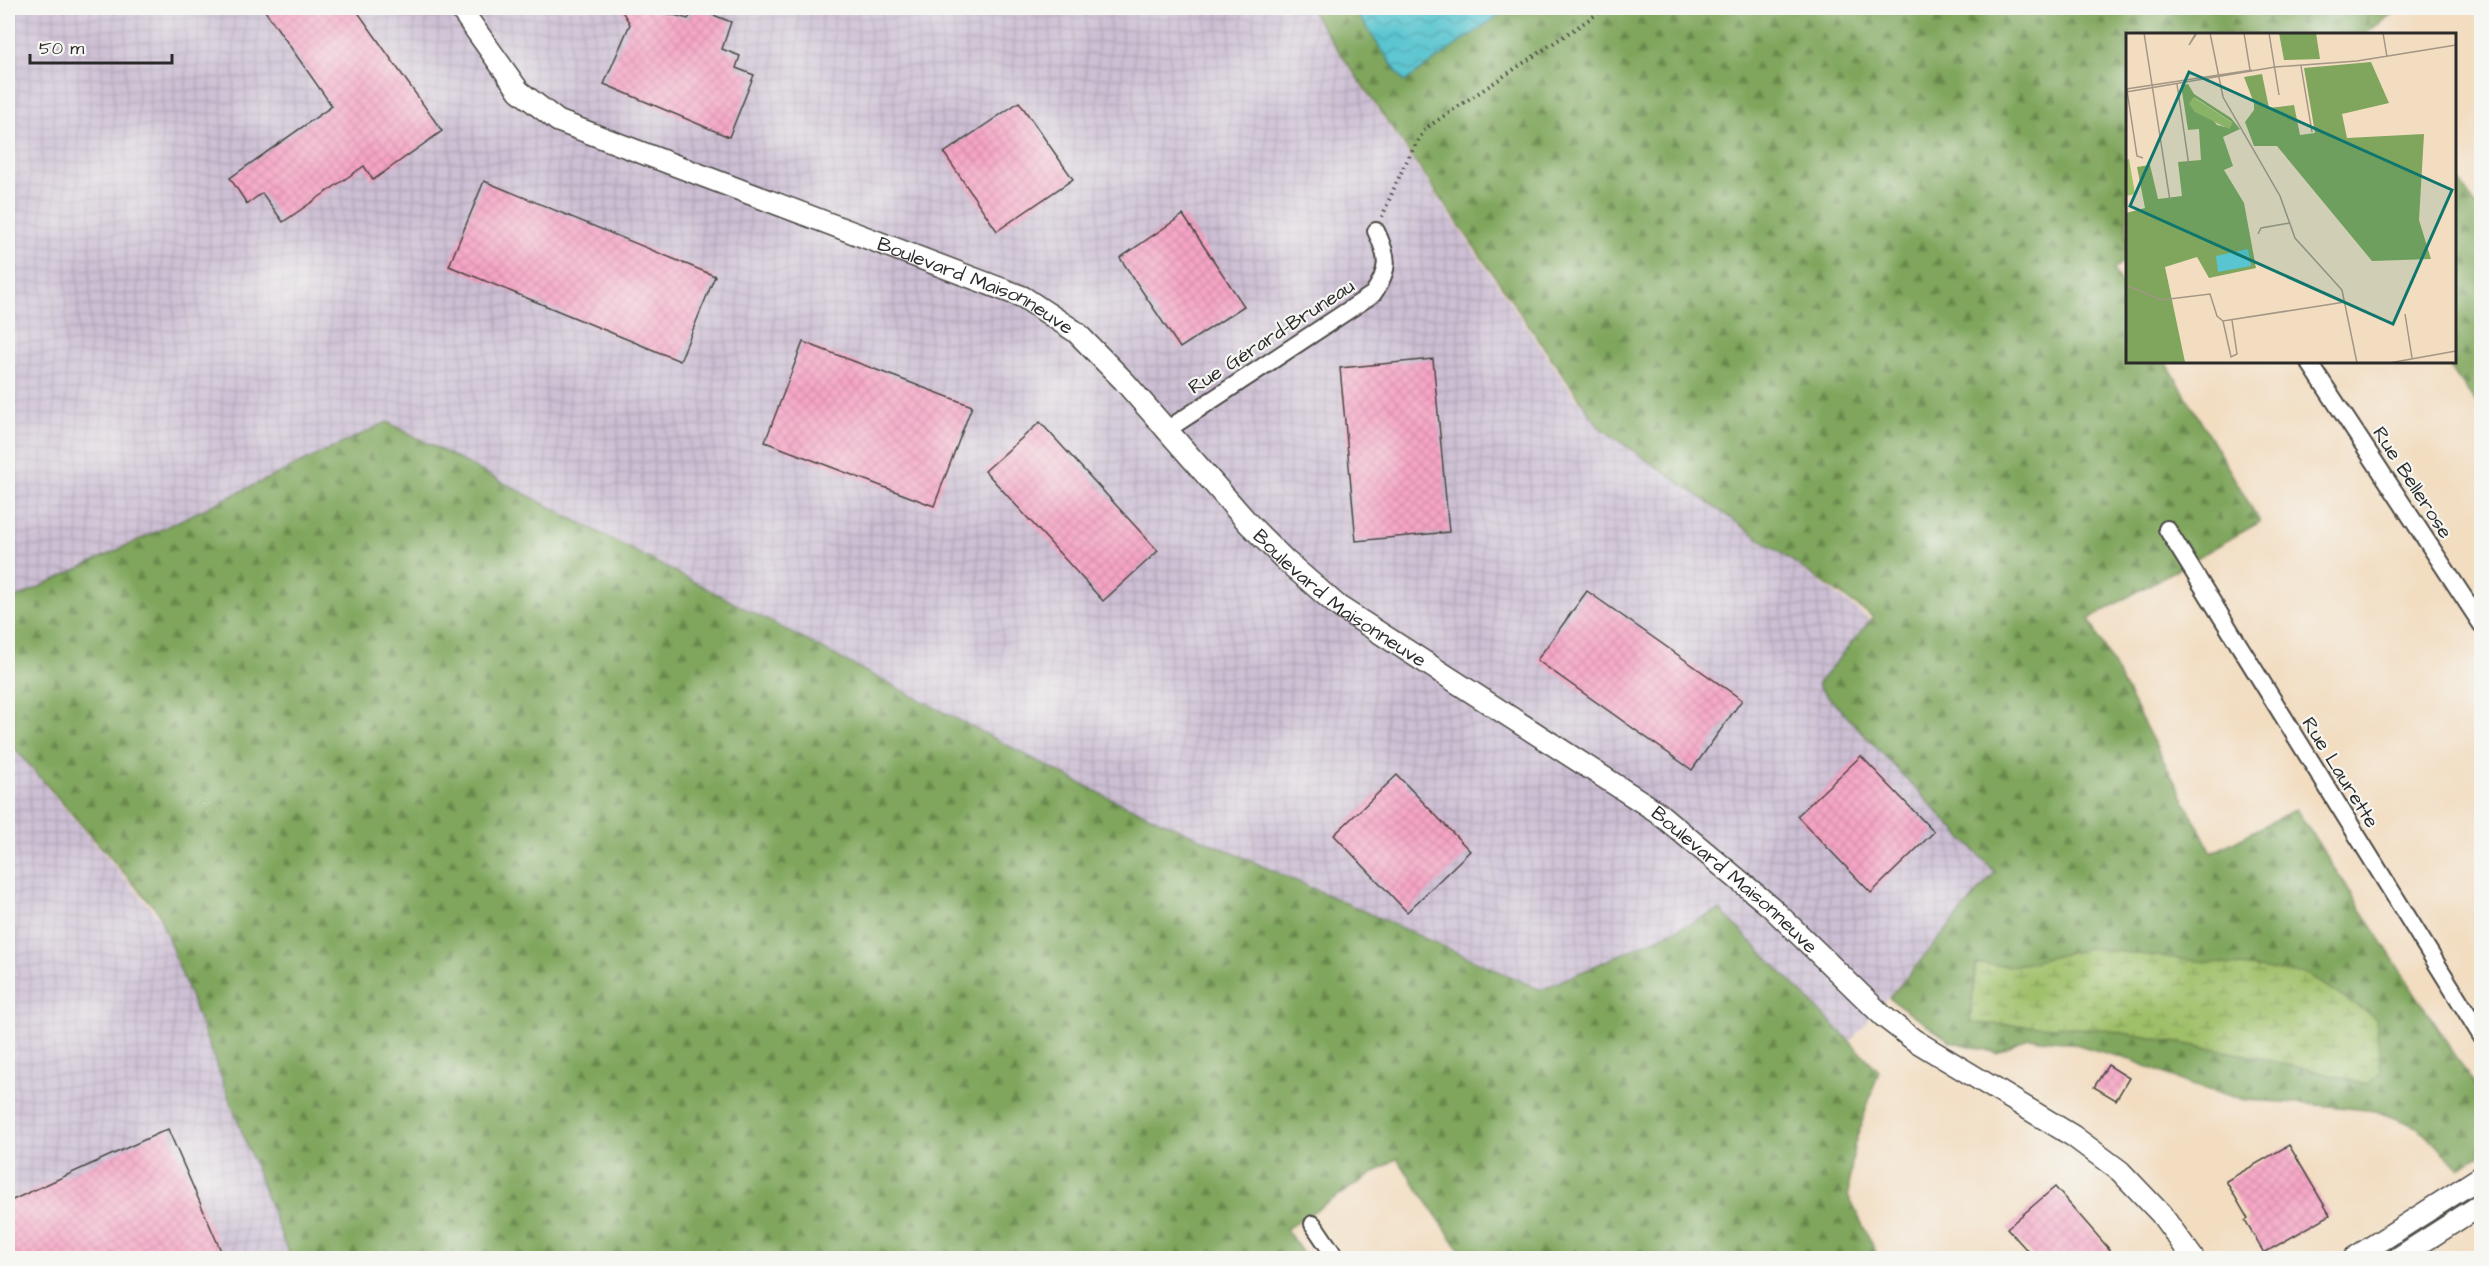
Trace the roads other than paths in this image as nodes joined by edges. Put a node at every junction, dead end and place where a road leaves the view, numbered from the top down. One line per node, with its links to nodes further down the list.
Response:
1 (460, 8): 4 (street, Boulevard Maisonneuve)
2 (1376, 231): 4 (street, Rue Gérard-Bruneau)
3 (2310, 363): 6 (street, Rue Bellerose)
4 (1165, 430): 12 (street, Boulevard Maisonneuve)
5 (2167, 529): 7 (street, Rue Laurette)
6 (2481, 626)
7 (2481, 1037)
8 (2481, 1176): 13 (street)
9 (2481, 1204): 14 (street)
10 (1313, 1224): 11 (street)
11 (1336, 1258)
12 (2193, 1258)
13 (2354, 1258)
14 (2398, 1258)

